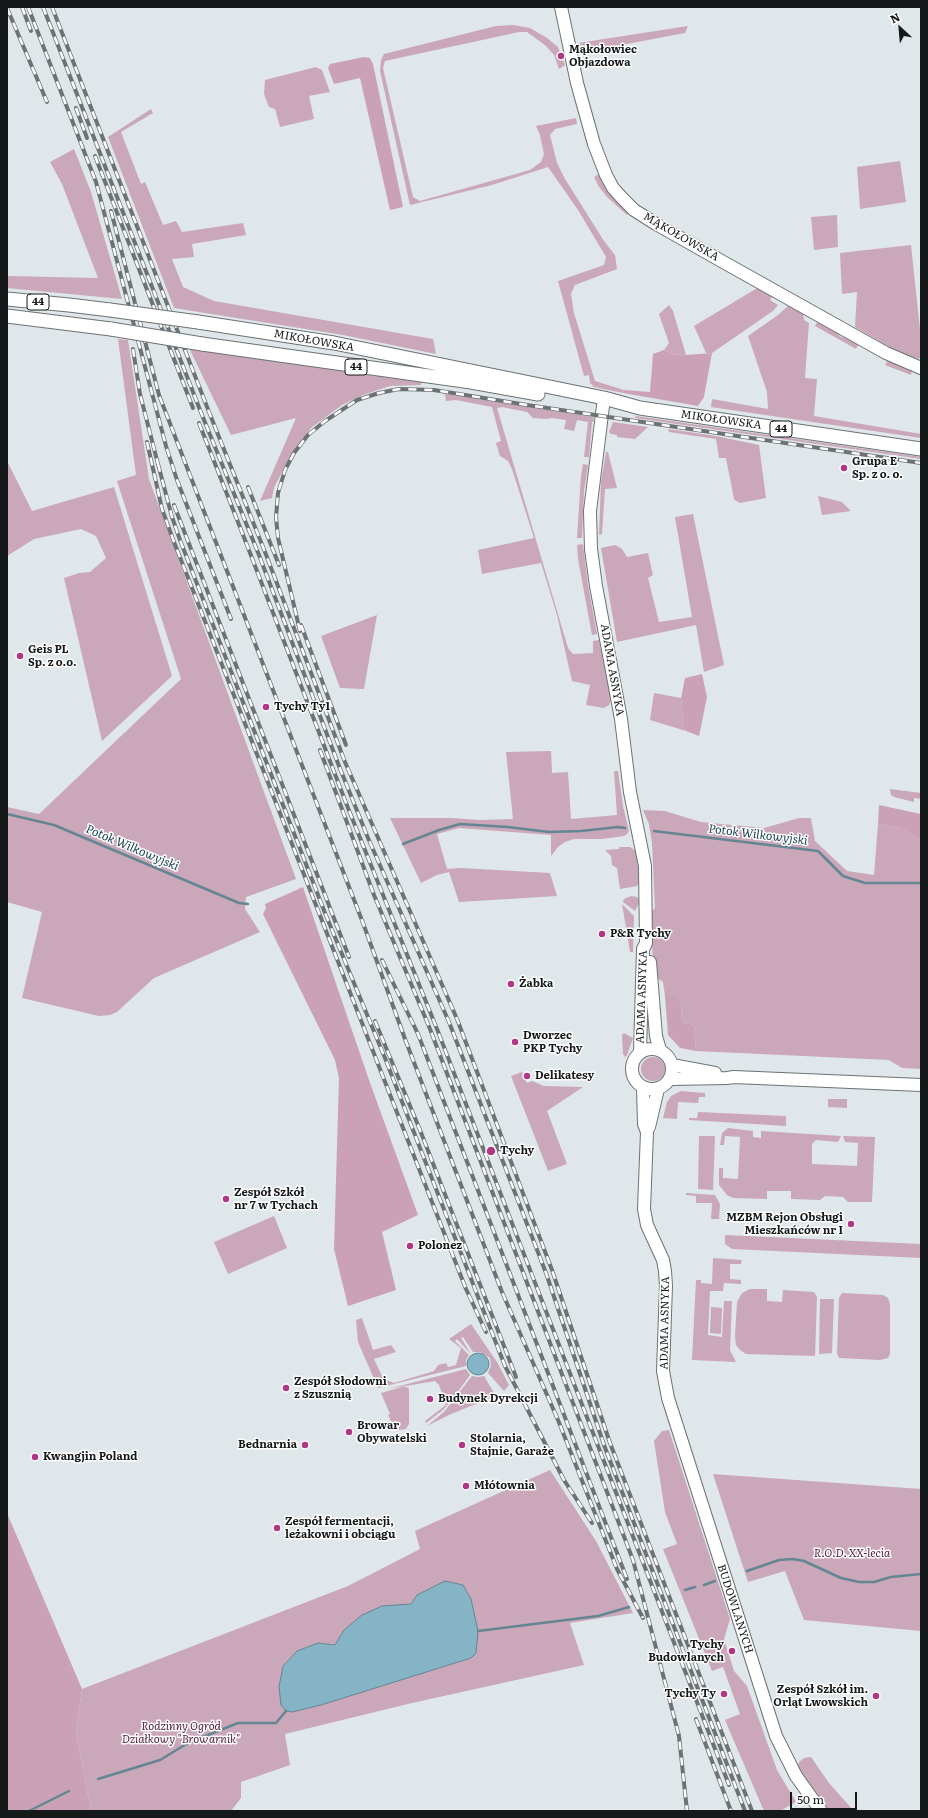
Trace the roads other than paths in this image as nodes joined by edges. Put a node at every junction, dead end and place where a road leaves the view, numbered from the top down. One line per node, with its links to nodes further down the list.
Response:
1 (561, 7): 4 (street, MĄKOŁOWSKA)
2 (7, 299): 5 (main road, MIKOŁOWSKA / 44, bridge)
3 (7, 316): 5 (main road, MIKOŁOWSKA / 44, bridge)
4 (921, 368)
5 (604, 401): 6 (main road, MIKOŁOWSKA / 44); 7 (street, ADAMA ASNYKA)
6 (921, 449)
7 (646, 943): 8 (street, ADAMA ASNYKA); 9 (street, ADAMA ASNYKA)
8 (660, 1050): 9 (street); 10 (street)
9 (640, 1052): 13 (street)
10 (672, 1065): 11 (street); 12 (street)
11 (734, 1077): 12 (street); 14 (street)
12 (670, 1079): 15 (street)
13 (639, 1084): 15 (street); 16 (street, ADAMA ASNYKA)
14 (921, 1085)
15 (658, 1089): 16 (street, ADAMA ASNYKA)
16 (646, 1132): 17 (street, ADAMA ASNYKA)
17 (668, 1398): 18 (street, BUDOWLANYCH)
18 (821, 1811)

